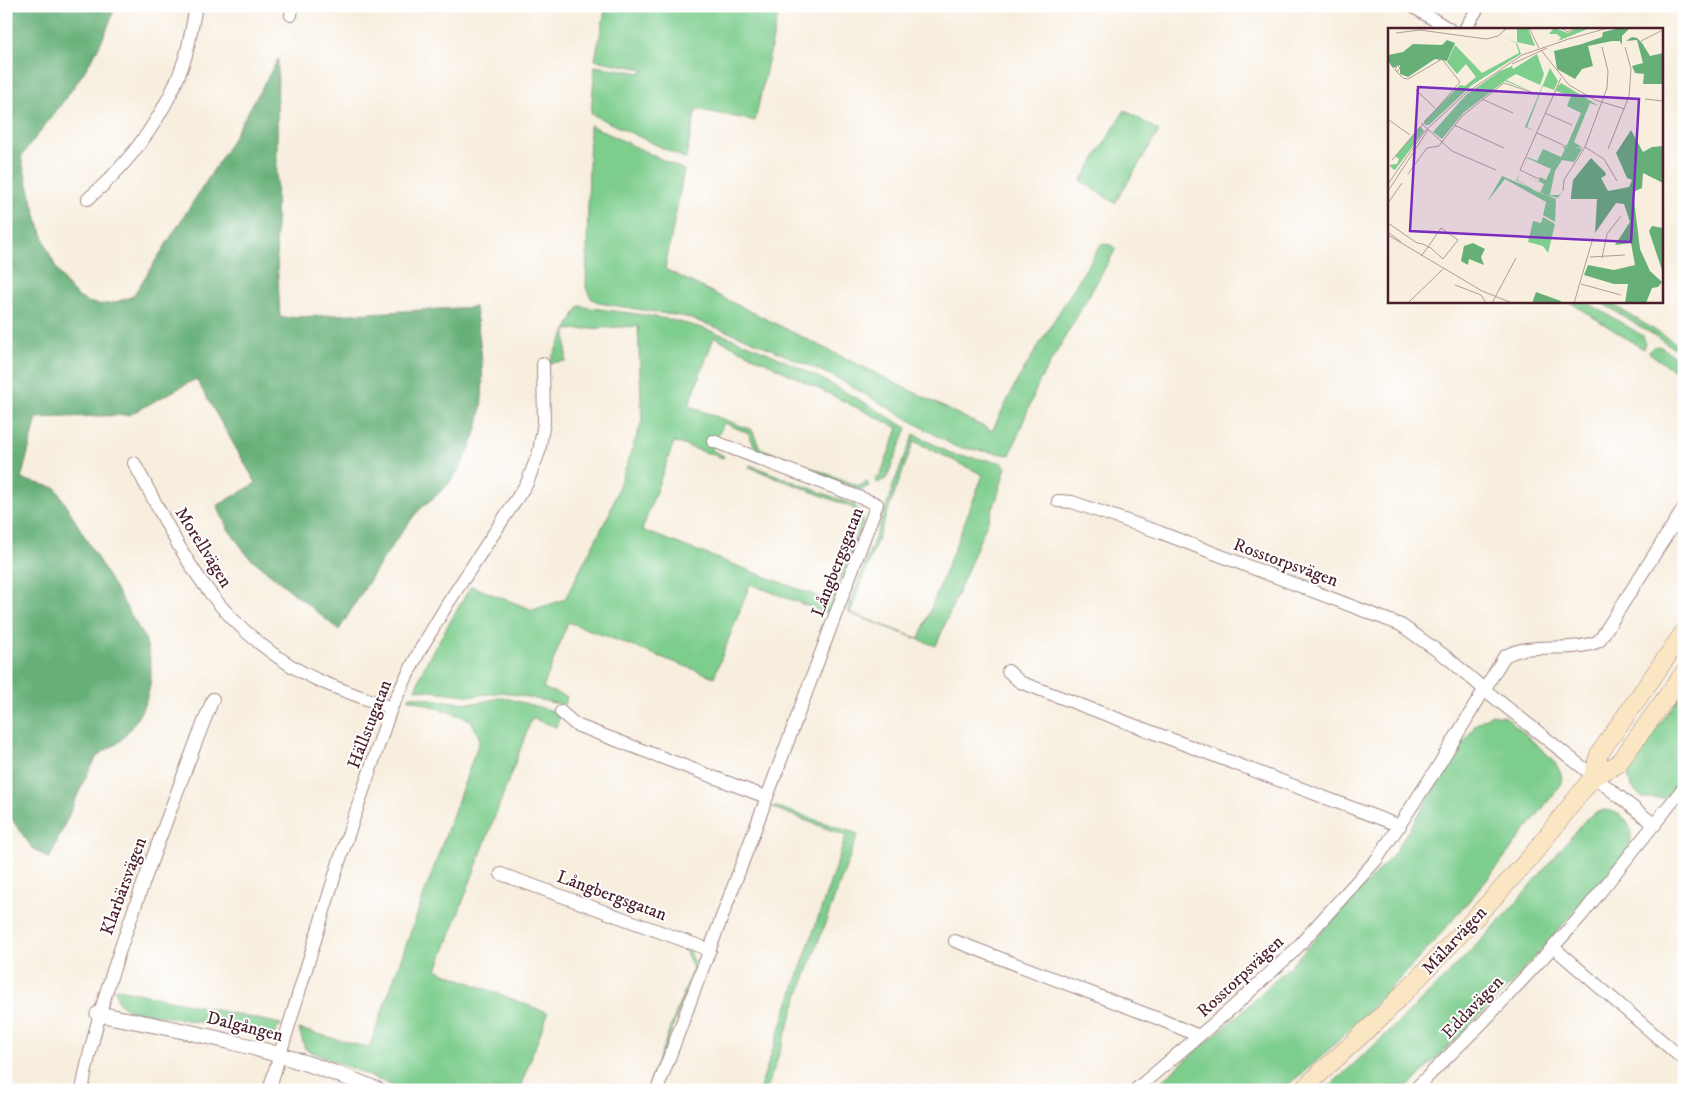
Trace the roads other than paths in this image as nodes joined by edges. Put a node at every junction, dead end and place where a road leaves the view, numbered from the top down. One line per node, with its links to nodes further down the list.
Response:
1 (196, 6): 6 (street)
2 (1412, 6): 4 (street)
3 (1479, 6): 5 (street)
4 (1447, 28)
5 (1466, 28)
6 (88, 199)
7 (544, 364): 17 (street, Hällstugatan)
8 (713, 440): 21 (street, Långbergsgatan)
9 (134, 463): 17 (street, Morellvägen)
10 (1058, 501): 15 (street, Rosstorpsvägen)
11 (1684, 508): 15 (street, Rosstorpsvägen)
12 (1684, 632): 19 (main road, Mälarvägen)
13 (1008, 671): 23 (street)
14 (1684, 672): 19 (main road, Mälarvägen)
15 (1485, 690): 19 (street, Rosstorpsvägen); 23 (street, Rosstorpsvägen)
16 (213, 699): 28 (street, Klarbärsvägen)
17 (391, 708): 30 (street, Hällstugatan)
18 (561, 712): 21 (street)
19 (1594, 777): 22 (street); 37 (main road, Mälarvägen)
20 (1684, 787): 22 (street, Eddavägen)
21 (766, 797): 27 (street, Långbergsgatan)
22 (1654, 825): 26 (street, Eddavägen)
23 (1400, 826): 29 (street, Rosstorpsvägen)
24 (501, 874): 27 (street, Långbergsgatan)
25 (955, 941): 29 (street, Rosstorpsvägen)
26 (1553, 947): 31 (street); 38 (street, Eddavägen)
27 (710, 950): 35 (street, Långbergsgatan)
28 (98, 1014): 30 (street, Dalgången); 32 (street, Klarbärsvägen)
29 (1199, 1036): 36 (street, Rosstorpsvägen)
30 (280, 1054): 33 (street, Hällstugatan); 34 (street, Dalgången)
31 (1684, 1060)
32 (82, 1090)
33 (269, 1090)
34 (378, 1090)
35 (657, 1090)
36 (1135, 1090)
37 (1302, 1090)
38 (1414, 1090)

